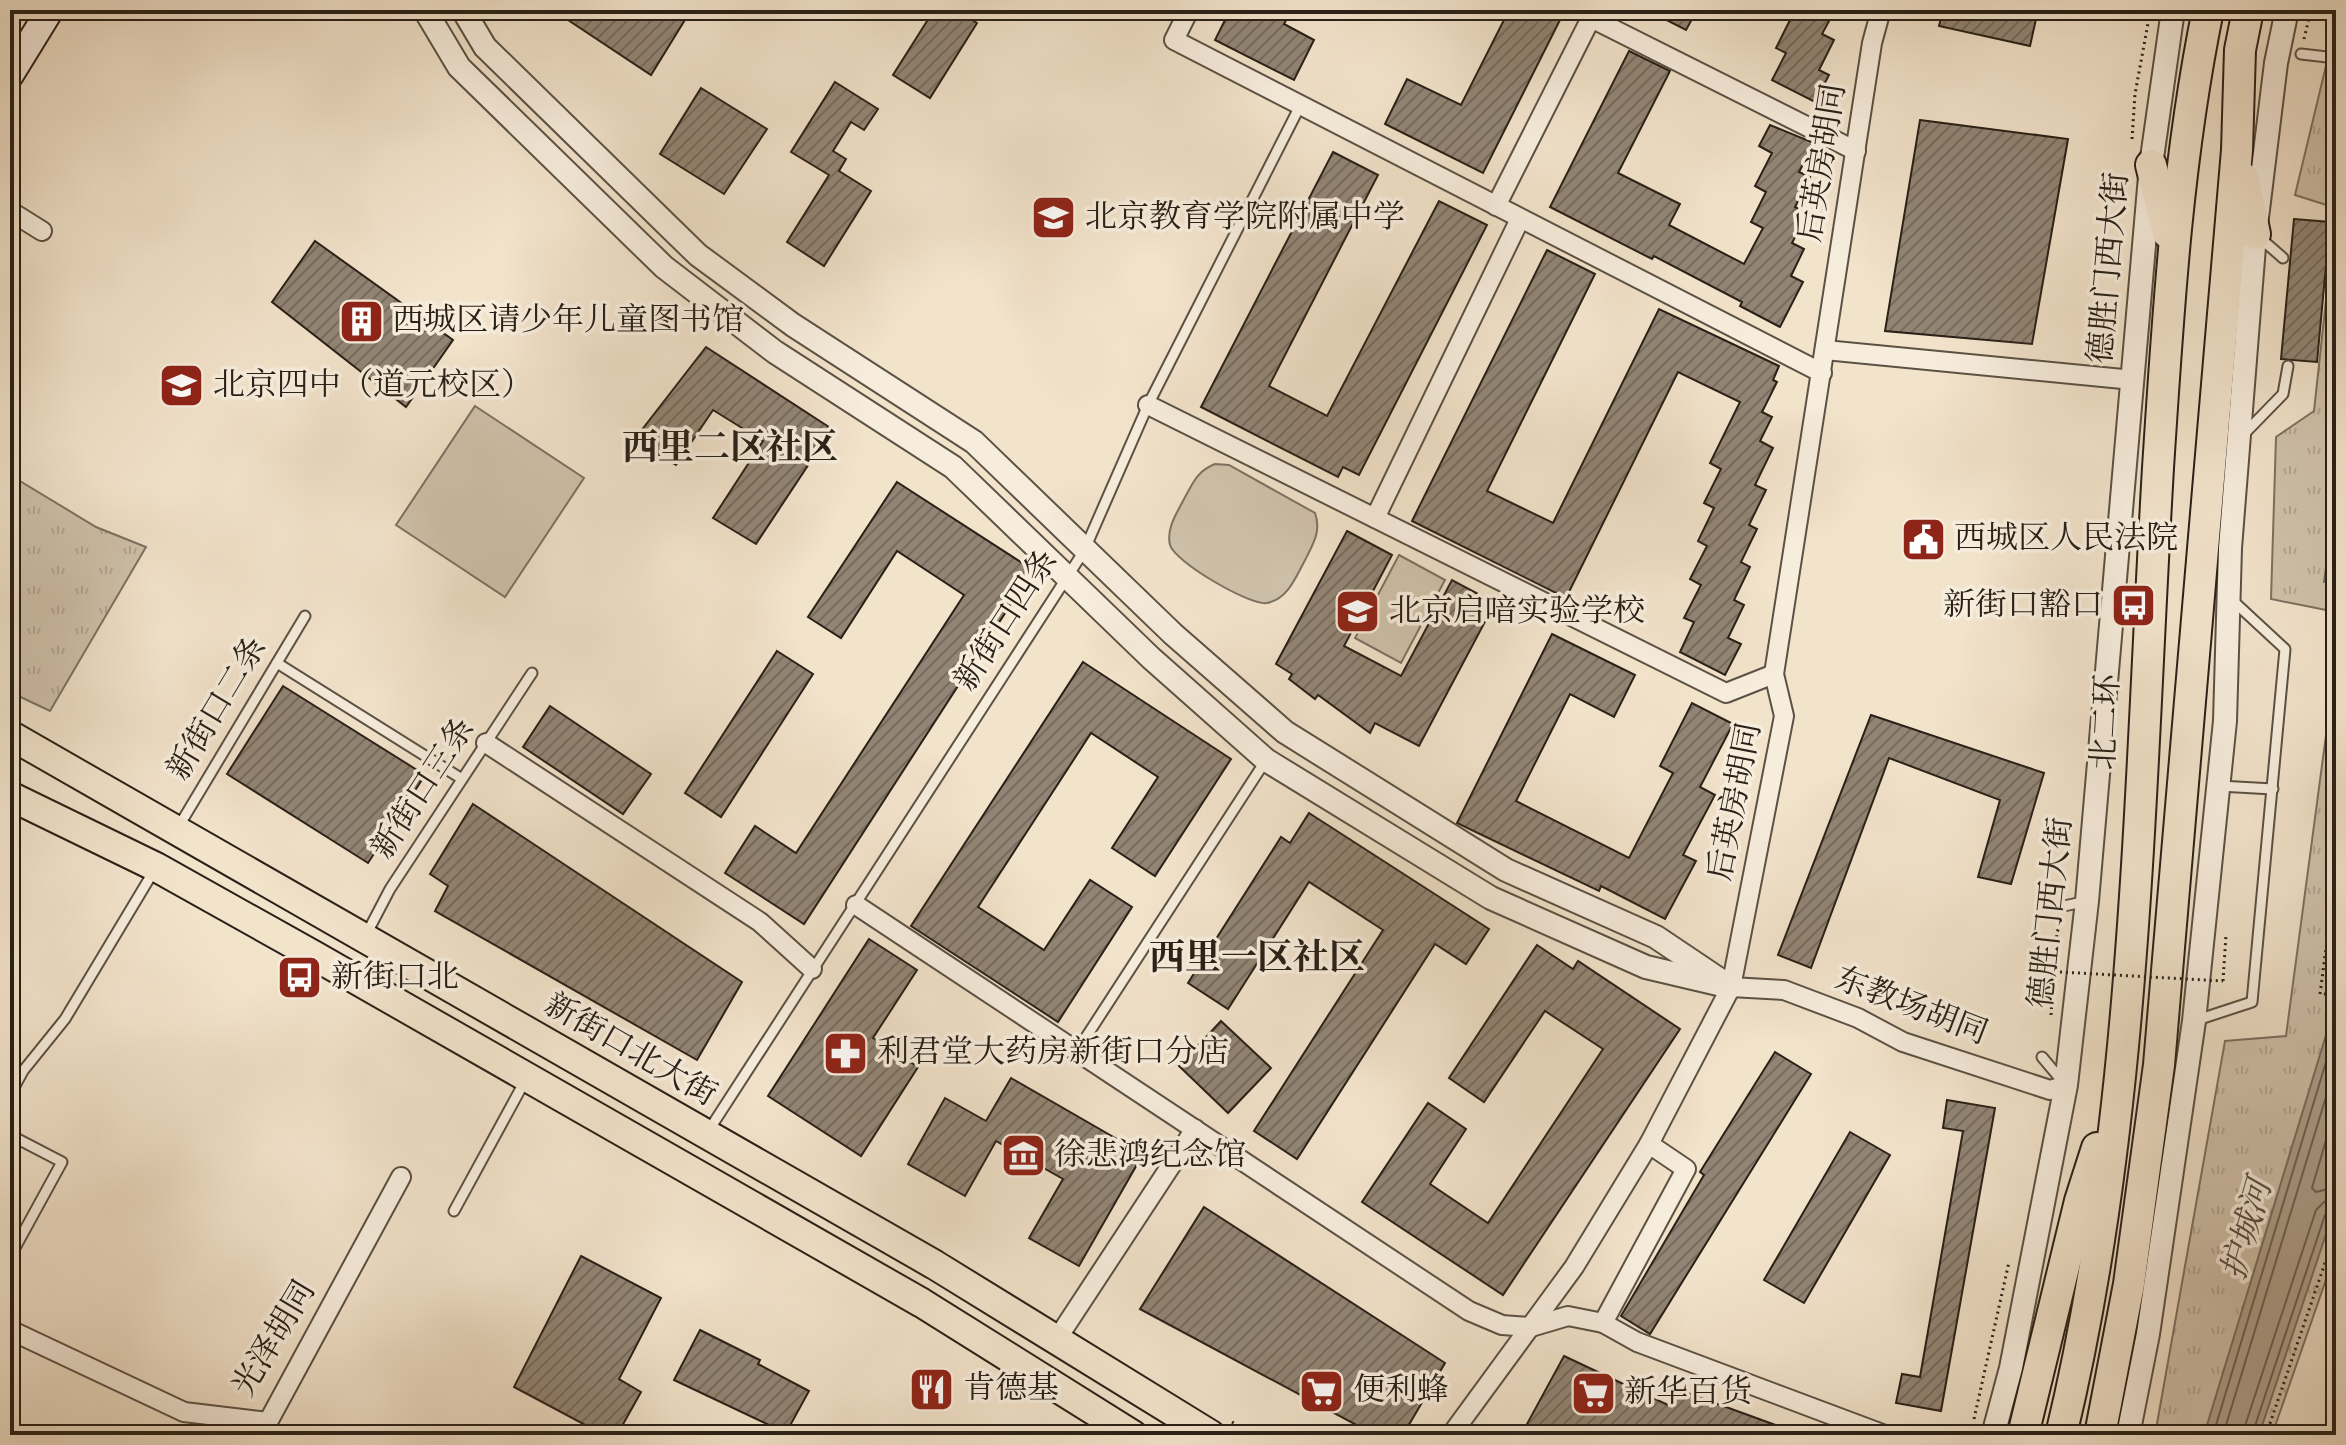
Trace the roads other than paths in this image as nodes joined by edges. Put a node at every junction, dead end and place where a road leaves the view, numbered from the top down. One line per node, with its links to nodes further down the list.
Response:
1 (50, 10): 13 (main road)
2 (425, 10): 33 (street)
3 (463, 10): 32 (street)
4 (1189, 10): 14 (street)
5 (1881, 10): 16 (street, 后英房胡同)
6 (2173, 10): 17 (street, 德胜门西大街)
7 (2208, 10): 23 (highway, 北二环)
8 (2248, 10): 15 (highway)
9 (2287, 10): 22 (street)
10 (1593, 14): 16 (street); 18 (street)
11 (2301, 54): 12 (lane)
12 (2336, 58)
13 (10, 74)
14 (1300, 106): 18 (street); 29 (lane, 新街口四条)
15 (2237, 150): 22 (highway); 80 (highway)
16 (1856, 151): 25 (street, 后英房胡同)
17 (2142, 156): 23 (highway); 28 (street, 德胜门西大街)
18 (1496, 206): 20 (street)
19 (10, 211): 21 (street)
20 (1520, 219): 27 (street); 31 (street)
21 (42, 231)
22 (2255, 234): 24 (lane); 30 (street)
23 (2172, 251): 57 (highway, 北二环)
24 (2283, 258)
25 (1825, 350): 27 (street, 后英房胡同); 28 (street)
26 (2288, 366): 30 (lane)
27 (1822, 373): 38 (street, 后英房胡同)
28 (2133, 380): 48 (street, 德胜门西大街)
29 (1148, 405): 31 (street); 32 (lane, 新街口四条)
30 (2237, 440): 34 (street)
31 (1375, 518): 38 (street)
32 (1084, 551): 33 (lane, 新街口四条); 53 (street)
33 (1065, 577): 41 (street); 49 (lane, 新街口四条)
34 (2230, 599): 43 (street); 44 (lane)
35 (305, 616): 36 (lane, 新街口二条)
36 (277, 663): 42 (lane); 46 (lane, 新街口二条)
37 (532, 673): 40 (lane, 新街口三条)
38 (1774, 674): 53 (street, 后英房胡同)
39 (10, 735): 46 (main road, 新街口北大街)
40 (486, 743): 42 (lane, 新街口三条); 52 (street)
41 (1266, 760): 53 (street); 55 (lane)
42 (462, 779): 51 (lane, 新街口三条)
43 (2219, 786): 44 (lane); 54 (street)
44 (2273, 789): 54 (lane)
45 (10, 796): 47 (main road)
46 (177, 829): 51 (main road, 新街口北大街)
47 (156, 867): 58 (main road); 60 (lane)
48 (2087, 901): 50 (lane); 59 (street, 德胜门西大街)
49 (856, 905): 52 (lane, 新街口四条); 55 (street)
50 (2064, 906)
51 (365, 937): 62 (main road, 新街口北大街)
52 (812, 969): 62 (lane, 新街口四条)
53 (1731, 987): 59 (street, 东教场胡同); 64 (street, 后英房胡同)
54 (2194, 1021): 81 (street)
55 (1077, 1051): 61 (street)
56 (2042, 1057): 59 (lane)
57 (2120, 1074): 73 (highway, 北二环); 79 (highway)
58 (528, 1076): 66 (lane); 72 (main road)
59 (2066, 1085): 78 (street, 德胜门西大街)
60 (10, 1095)
61 (1195, 1129): 69 (street); 71 (street)
62 (706, 1134): 71 (main road, 新街口北大街)
63 (10, 1135): 67 (lane)
64 (1649, 1144): 68 (street); 69 (street, 后英房胡同)
65 (401, 1177): 70 (street, 光泽胡同)
66 (454, 1211)
67 (10, 1257)
68 (1603, 1323): 69 (street); 77 (street)
69 (1531, 1327): 76 (street, 后英房胡同)
70 (10, 1330)
71 (1057, 1339): 75 (main road, 新街口北大街)
72 (1097, 1425): 74 (main road)
73 (2062, 1432)
74 (1133, 1435)
75 (1211, 1435)
76 (1451, 1435)
77 (1885, 1435)
78 (1993, 1435)
79 (2023, 1435)
80 (2100, 1435)
81 (2128, 1435)

